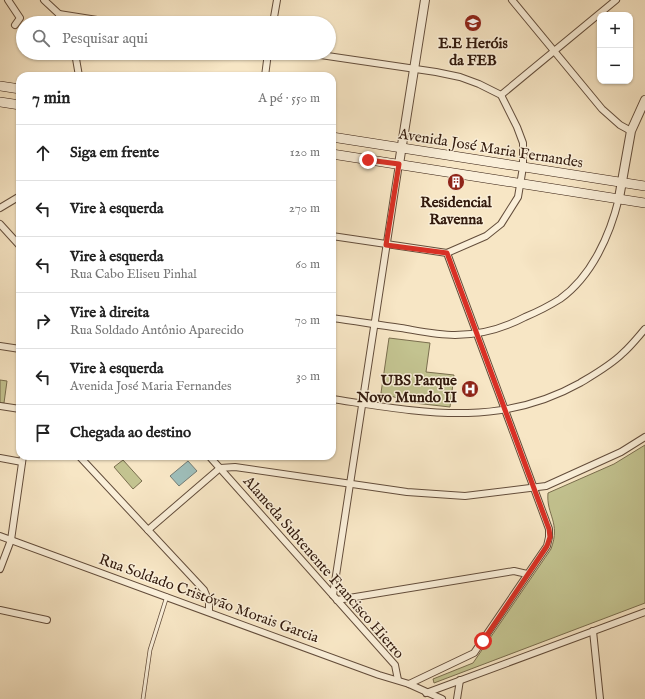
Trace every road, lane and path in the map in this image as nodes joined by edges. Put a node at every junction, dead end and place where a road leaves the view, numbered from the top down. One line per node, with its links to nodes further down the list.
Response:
1 (8, 0): 8 (street)
2 (44, 0): 7 (street)
3 (277, 0): 10 (street)
4 (425, 0): 15 (street)
5 (512, 0): 11 (street)
6 (616, 0): 11 (street)
7 (59, 14): 9 (street)
8 (19, 16)
9 (72, 16)
10 (274, 16)
11 (554, 51): 20 (street); 24 (street)
12 (336, 57): 15 (street)
13 (76, 60): 16 (street)
14 (267, 60): 17 (street)
15 (414, 69): 20 (street); 26 (street)
16 (78, 72)
17 (266, 72)
18 (0, 86): 19 (main road)
19 (16, 88)
20 (501, 95): 29 (street)
21 (645, 100): 24 (street)
22 (0, 102): 23 (main road)
23 (16, 105)
24 (631, 131): 31 (street)
25 (336, 138): 26 (main road, Avenida José Maria Fernandes)
26 (401, 148): 28 (street); 29 (main road, Avenida José Maria Fernandes)
27 (336, 155): 28 (main road, Avenida José Maria Fernandes)
28 (399, 164): 30 (main road, Avenida José Maria Fernandes); 40 (street)
29 (523, 167): 30 (street); 31 (main road, Avenida José Maria Fernandes)
30 (521, 183): 34 (main road, Avenida José Maria Fernandes); 41 (street)
31 (622, 183): 32 (main road, Avenida José Maria Fernandes); 34 (street)
32 (645, 186)
33 (16, 198): 36 (street)
34 (619, 198): 35 (main road, Avenida José Maria Fernandes); 45 (street)
35 (645, 202)
36 (0, 208)
37 (0, 224): 39 (street)
38 (336, 237): 40 (street)
39 (16, 242)
40 (386, 245): 41 (street); 43 (street)
41 (447, 253): 45 (street)
42 (336, 319): 43 (street)
43 (374, 324): 45 (street); 49 (street)
44 (645, 328): 52 (street)
45 (476, 333): 52 (street)
46 (0, 346): 47 (street)
47 (16, 348)
48 (336, 400): 49 (street)
49 (362, 403): 52 (street); 60 (street)
50 (0, 406): 51 (street)
51 (16, 408)
52 (505, 410): 61 (street)
53 (645, 437): 61 (street)
54 (0, 458): 55 (street)
55 (16, 459)
56 (22, 460): 64 (street)
57 (83, 460): 62 (street)
58 (213, 460): 59 (street, Alameda Subtenente Francisco Hierro)
59 (220, 468): 60 (street); 62 (street); 68 (street, Alameda Subtenente Francisco Hierro)
60 (350, 483): 61 (street); 68 (street)
61 (533, 489): 66 (street)
62 (148, 530): 70 (street)
63 (0, 536): 64 (street, Rua Soldado Cristóvão Morais Garcia)
64 (11, 540): 65 (street); 67 (street, Rua Soldado Cristóvão Morais Garcia)
65 (0, 569)
66 (527, 574): 68 (street); 76 (street)
67 (167, 596): 70 (street, Rua Soldado Cristóvão Morais Garcia); 78 (lane)
68 (335, 598): 74 (street, Alameda Subtenente Francisco Hierro)
69 (0, 610): 72 (street)
70 (210, 612): 74 (street, Rua Soldado Cristóvão Morais Garcia)
71 (645, 612): 73 (street)
72 (47, 620)
73 (593, 631): 75 (street); 81 (street)
74 (398, 680): 76 (street, Rua Soldado Cristóvão Morais Garcia)
75 (460, 680): 77 (street); 80 (street)
76 (410, 684): 77 (street, Rua Soldado Cristóvão Morais Garcia)
77 (426, 693): 79 (street, Rua Soldado Cristóvão Morais Garcia)
78 (143, 699)
79 (442, 699)
80 (457, 699)
81 (600, 699)

